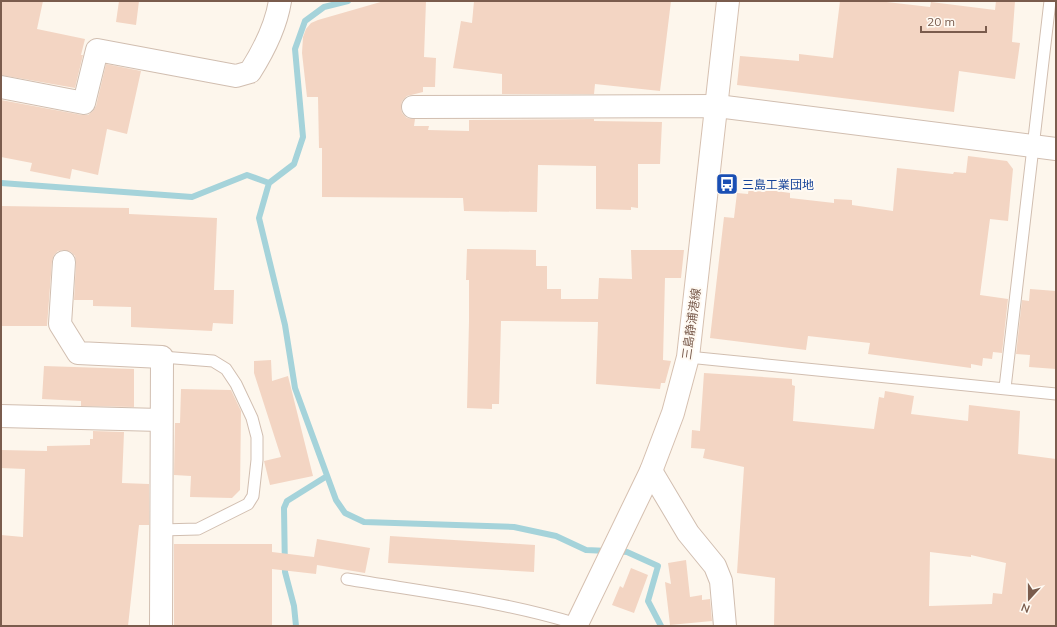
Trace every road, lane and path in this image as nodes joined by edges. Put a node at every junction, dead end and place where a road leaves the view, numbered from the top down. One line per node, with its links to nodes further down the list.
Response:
1 (280, 1): 4 (street)
2 (728, 1): 5 (street, 三島静浦港線)
3 (1050, 1): 7 (lane)
4 (1, 87)
5 (717, 106): 6 (street); 7 (street); 10 (street, 三島静浦港線)
6 (413, 107)
7 (1033, 147): 8 (street); 12 (lane)
8 (1056, 149)
9 (64, 262): 11 (street)
10 (688, 356): 12 (lane); 16 (street, 三島静浦港線)
11 (162, 357): 15 (street); 17 (lane)
12 (1005, 388): 13 (lane)
13 (1056, 394)
14 (1, 416): 15 (street)
15 (161, 420): 17 (street)
16 (651, 471): 19 (street, 三島静浦港線); 21 (street)
17 (161, 530): 20 (street)
18 (347, 579): 19 (lane)
19 (576, 625)
20 (160, 626)
21 (725, 626)

